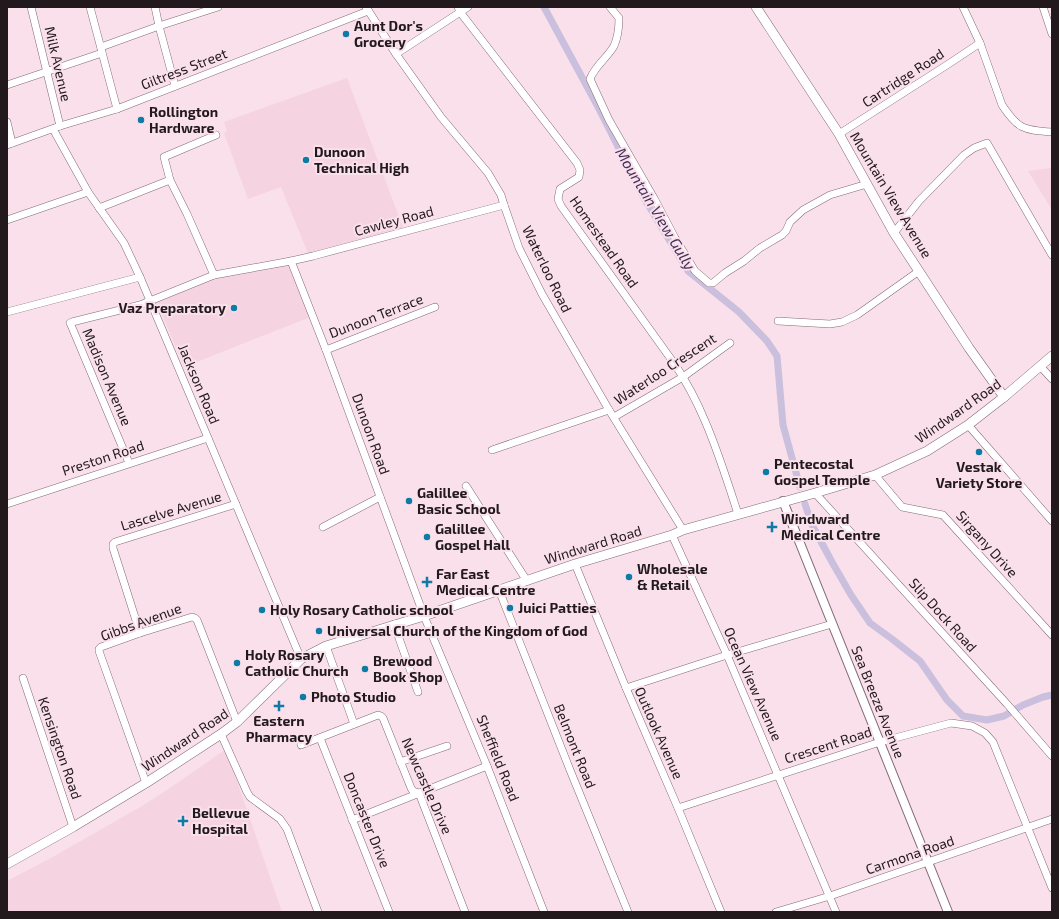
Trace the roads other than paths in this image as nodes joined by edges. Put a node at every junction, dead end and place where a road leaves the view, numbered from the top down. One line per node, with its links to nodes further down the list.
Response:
1 (32, 7): 17 (street, Milk Avenue)
2 (90, 7): 15 (street)
3 (155, 7): 12 (street)
4 (218, 7): 12 (street)
5 (468, 7): 11 (street)
6 (610, 7): 29 (street)
7 (756, 7): 25 (main road, Mountain View Avenue)
8 (963, 7): 14 (street)
9 (1043, 7): 13 (street)
10 (367, 9): 16 (street, Waterloo Road); 19 (street, Giltress Street)
11 (459, 9): 16 (street); 49 (street, Homestead Road)
12 (159, 26): 15 (street); 19 (street)
13 (1052, 34)
14 (980, 42): 24 (street); 25 (street, Cartridge Road)
15 (102, 50): 17 (street); 20 (street)
16 (396, 54): 31 (street, Waterloo Road)
17 (47, 72): 18 (street); 22 (street, Milk Avenue)
18 (7, 85)
19 (175, 86): 20 (street, Giltress Street)
20 (117, 109): 22 (street, Giltress Street)
21 (7, 122): 27 (street)
22 (60, 126): 23 (street, Giltress Street)
23 (52, 129): 27 (street, Giltress Street); 30 (street, Jackson Road)
24 (1052, 132)
25 (839, 134): 29 (main road, Mountain View Avenue)
26 (216, 135): 28 (street)
27 (10, 144)
28 (170, 180): 32 (street); 38 (street)
29 (867, 184): 34 (main road, Mountain View Avenue)
30 (88, 192): 32 (street, Jackson Road); 33 (street)
31 (504, 205): 36 (street, Cawley Road); 52 (street, Waterloo Road)
32 (99, 208): 39 (street, Jackson Road)
33 (7, 220)
34 (894, 233): 35 (street); 37 (main road, Mountain View Avenue)
35 (1052, 255)
36 (290, 262): 38 (street, Cawley Road); 46 (street, Dunoon Road)
37 (919, 271): 43 (street); 51 (main road, Mountain View Avenue)
38 (214, 275): 40 (street, Cawley Road)
39 (140, 277): 40 (street, Jackson Road); 42 (street)
40 (150, 302): 44 (street, Cawley Road); 55 (street, Jackson Road)
41 (435, 307): 46 (street, Dunoon Terrace)
42 (7, 312)
43 (778, 321)
44 (70, 323): 57 (street, Madison Avenue)
45 (730, 342): 49 (street, Waterloo Crescent)
46 (326, 350): 61 (street, Dunoon Road)
47 (1052, 356): 48 (main road, Windward Road)
48 (1040, 366): 50 (street); 51 (main road, Windward Road)
49 (683, 377): 53 (street, Waterloo Crescent); 65 (street, Homestead Road)
50 (1052, 378)
51 (1004, 397): 54 (main road, Windward Road)
52 (609, 410): 53 (street, Waterloo Road); 56 (street)
53 (614, 417): 68 (street, Waterloo Road)
54 (968, 424): 58 (main road, Windward Road); 66 (street)
55 (208, 438): 57 (street, Preston Road); 64 (street, Jackson Road)
56 (492, 450)
57 (129, 463): 63 (street, Preston Road)
58 (875, 474): 60 (main road, Windward Road); 77 (street, Sirgany Drive)
59 (466, 486): 71 (street)
60 (815, 493): 62 (main road, Windward Road); 91 (street, Slip Dock Road)
61 (380, 497): 67 (street); 73 (street, Dunoon Road)
62 (783, 501): 65 (main road, Windward Road); 75 (street, Sea Breeze Avenue)
63 (7, 504)
64 (236, 504): 76 (street, Lascelve Avenue); 80 (street, Jackson Road)
65 (738, 514): 68 (main road, Windward Road)
66 (1052, 521)
67 (323, 527)
68 (683, 530): 69 (main road, Windward Road)
69 (672, 535): 70 (main road, Windward Road); 79 (street, Ocean View Avenue)
70 (575, 564): 71 (main road, Windward Road); 82 (street, Outlook Avenue)
71 (527, 581): 72 (main road, Windward Road)
72 (499, 590): 73 (main road, Windward Road); 110 (street, Belmont Road)
73 (424, 616): 74 (main road, Windward Road); 93 (street, Sheffield Road)
74 (394, 624): 78 (main road, Windward Road); 83 (street)
75 (832, 624): 79 (street); 88 (street, Sea Breeze Avenue)
76 (140, 633): 84 (street, Gibbs Avenue); 95 (street, Gibbs Avenue)
77 (1052, 635)
78 (326, 646): 80 (main road, Windward Road); 85 (street)
79 (727, 655): 82 (street); 94 (street, Ocean View Avenue)
80 (301, 659): 84 (main road, Windward Road)
81 (23, 678): 100 (street, Kensington Road)
82 (626, 688): 97 (street, Outlook Avenue)
83 (418, 692)
84 (237, 722): 86 (main road, Windward Road)
85 (354, 724): 87 (street); 92 (street, Newcastle Drive)
86 (221, 734): 95 (main road, Windward Road); 106 (street)
87 (320, 738): 89 (street); 99 (street, Doncaster Drive)
88 (880, 742): 94 (street, Crescent Road); 101 (street, Crescent Road); 102 (street, Sea Breeze Avenue)
89 (301, 745)
90 (447, 746): 92 (street)
91 (1052, 756)
92 (400, 762): 96 (street, Newcastle Drive)
93 (487, 766): 96 (street); 109 (street, Sheffield Road)
94 (778, 774): 97 (street, Crescent Road); 105 (street, Ocean View Avenue)
95 (146, 783): 100 (main road, Windward Road)
96 (419, 793): 99 (street); 108 (street, Newcastle Drive)
97 (678, 808): 111 (street, Outlook Avenue)
98 (1052, 819): 101 (street, Carmona Road)
99 (352, 820): 107 (street, Doncaster Drive)
100 (73, 827): 103 (main road, Windward Road)
101 (1027, 828): 102 (street, Carmona Road); 104 (street, Crescent Road)
102 (929, 862): 105 (street, Carmona Road); 114 (street, Sea Breeze Avenue)
103 (7, 864)
104 (1052, 888)
105 (830, 896): 112 (street, Carmona Road); 113 (street, Ocean View Avenue)
106 (318, 912)
107 (389, 912)
108 (466, 912)
109 (544, 912)
110 (628, 912)
111 (721, 912)
112 (776, 912)
113 (836, 912)
114 (948, 912)

